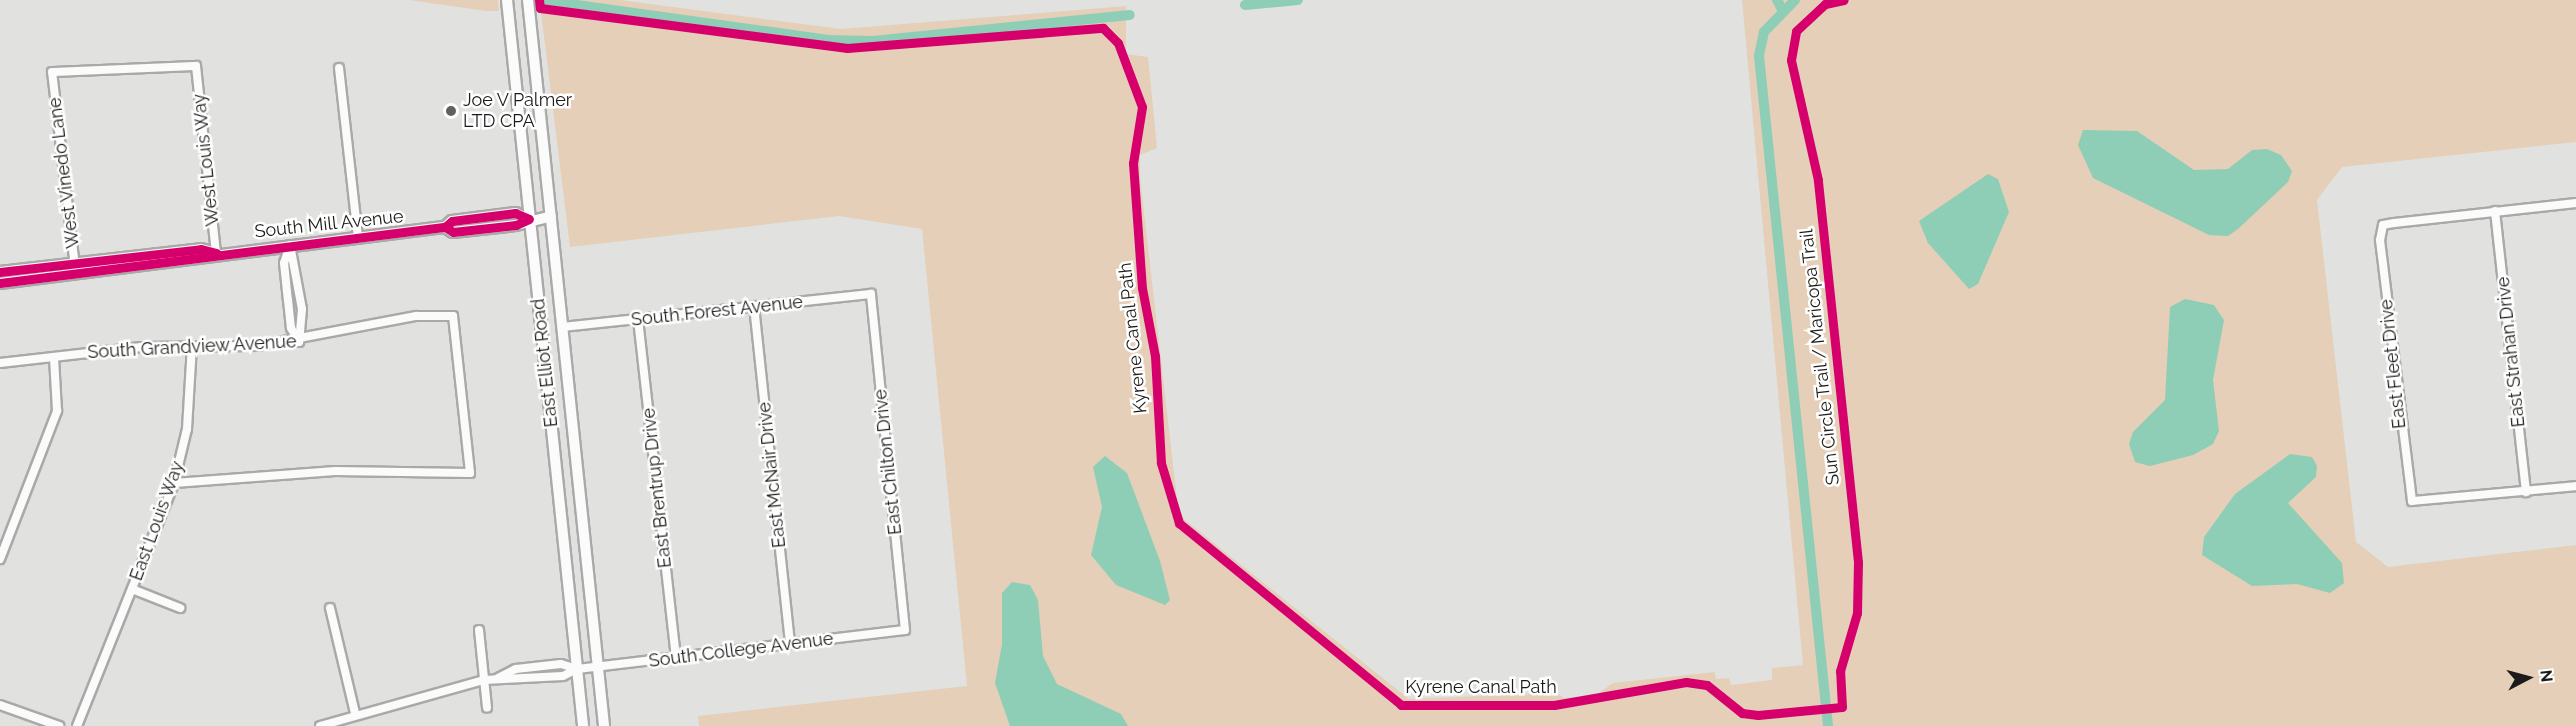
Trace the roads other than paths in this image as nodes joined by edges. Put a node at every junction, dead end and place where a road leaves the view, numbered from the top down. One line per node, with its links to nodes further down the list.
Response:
1 (507, 0): 8 (main road, East Elliot Road)
2 (528, 0): 7 (main road, East Elliot Road)
3 (196, 66): 11 (street, West Louis Way); 12 (street, West Vinedo Lane)
4 (339, 68): 9 (street)
5 (2576, 203): 6 (street)
6 (2495, 212): 27 (street, East Strahan Drive); 27 (street, East Fleet Drive)
7 (551, 216): 8 (main road, South Mill Avenue); 20 (main road, East Elliot Road)
8 (530, 219): 9 (main road, South Mill Avenue); 38 (main road, East Elliot Road)
9 (358, 237): 10 (main road, South Mill Avenue)
10 (290, 245): 11 (main road, South Mill Avenue); 16 (street); 17 (street)
11 (216, 253): 12 (main road, South Mill Avenue)
12 (75, 269): 13 (main road, South Mill Avenue); 14 (main road, South Mill Avenue)
13 (0, 272)
14 (0, 283)
15 (871, 294): 18 (street, South Forest Avenue); 33 (street, East Chilton Drive)
16 (300, 299): 17 (street); 21 (street)
17 (288, 300): 21 (street)
18 (754, 306): 19 (street, South Forest Avenue); 34 (street, East McNair Drive)
19 (638, 319): 20 (street, South Forest Avenue); 35 (street, East Brentrup Drive)
20 (562, 327): 37 (main road, East Elliot Road)
21 (300, 342): 22 (street, South Grandview Avenue); 25 (street, South Grandview Avenue)
22 (192, 346): 23 (street, South Grandview Avenue); 25 (street, East Louis Way)
23 (54, 357): 24 (street, South Grandview Avenue); 28 (street)
24 (0, 363)
25 (174, 483): 29 (street, East Louis Way)
26 (2576, 486): 27 (street)
27 (2526, 492)
28 (0, 560)
29 (132, 589): 30 (street, East Louis Way); 46 (street, East Louis Way)
30 (180, 608)
31 (330, 608): 44 (street)
32 (479, 630): 40 (street)
33 (905, 630): 34 (street, South College Avenue)
34 (790, 644): 35 (street, South College Avenue)
35 (676, 658): 37 (street, South College Avenue)
36 (527, 667): 38 (street, South College Avenue); 39 (street, South College Avenue); 41 (street)
37 (598, 667): 38 (street, South College Avenue); 49 (main road, East Elliot Road)
38 (577, 669): 41 (street, South College Avenue); 48 (main road, East Elliot Road)
39 (498, 678): 40 (street, South College Avenue); 41 (street, South College Avenue)
40 (484, 680): 43 (street); 44 (street, South College Avenue)
41 (528, 680)
42 (0, 705): 45 (street)
43 (487, 708)
44 (355, 713): 47 (street, South College Avenue)
45 (59, 726)
46 (77, 726)
47 (320, 726)
48 (584, 726)
49 (604, 726)

